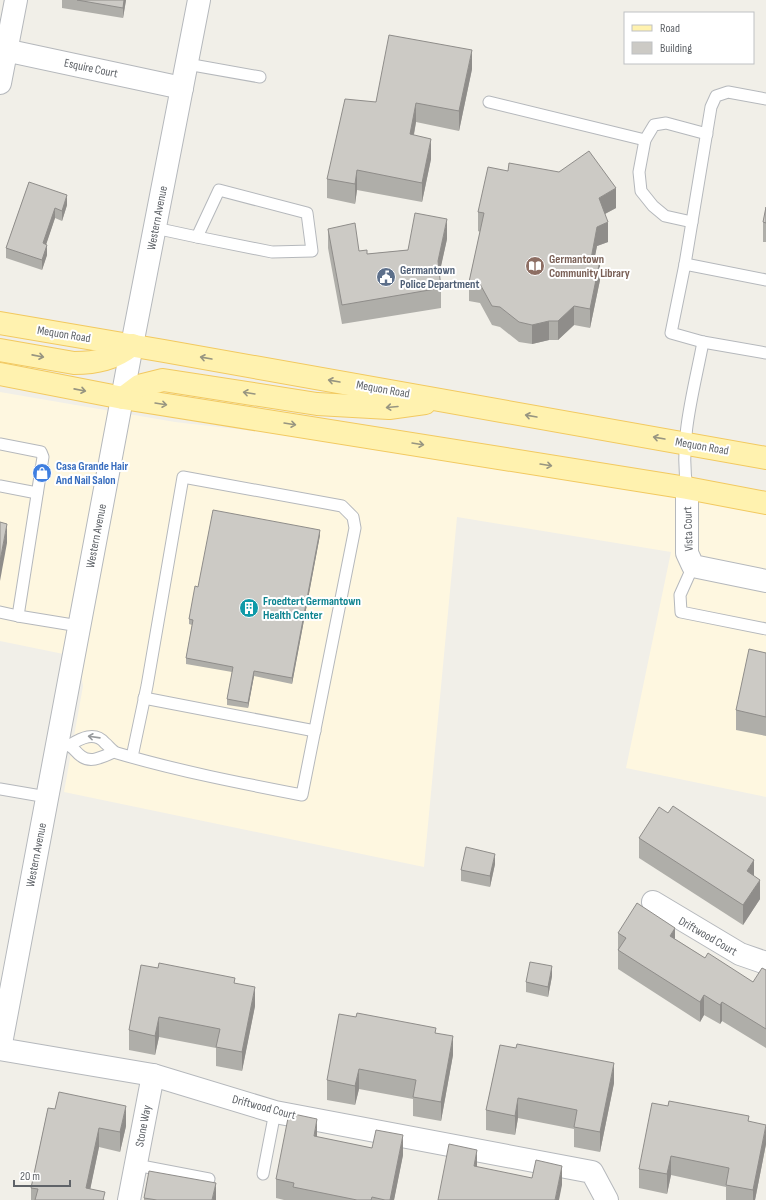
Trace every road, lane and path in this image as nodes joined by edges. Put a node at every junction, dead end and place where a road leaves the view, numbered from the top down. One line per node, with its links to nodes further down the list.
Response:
1 (16, 0): 3 (street)
2 (199, 0): 4 (street, Western Avenue)
3 (3, 49): 6 (street); 7 (street, Esquire Court)
4 (187, 64): 5 (lane); 7 (street, Western Avenue)
5 (260, 77)
6 (0, 83)
7 (182, 88): 13 (street, Western Avenue)
8 (766, 99): 10 (lane)
9 (489, 102): 11 (lane)
10 (707, 134): 11 (lane); 12 (lane)
11 (645, 140): 12 (lane)
12 (692, 222): 15 (lane)
13 (155, 228): 14 (lane); 19 (street, Western Avenue)
14 (197, 237): 14 (lane)
15 (685, 264): 16 (lane); 18 (lane)
16 (766, 280)
17 (0, 323): 19 (main road, Mequon Road)
18 (703, 342): 21 (lane); 25 (lane)
19 (132, 345): 20 (main road, one-way to 19); 23 (street, Western Avenue); 24 (main road, Mequon Road, one-way to 19)
20 (0, 350)
21 (766, 353)
22 (0, 374): 23 (main road, one-way to 23)
23 (123, 398): 24 (main road, one-way to 23); 29 (main road, one-way to 29); 36 (street, Western Avenue)
24 (444, 400): 25 (main road, Mequon Road, one-way to 24)
25 (684, 443): 27 (main road, Mequon Road); 29 (lane)
26 (0, 444): 30 (lane)
27 (766, 458)
28 (0, 486): 30 (lane)
29 (687, 488): 31 (main road); 32 (street, Vista Court)
30 (37, 493): 35 (lane)
31 (766, 504)
32 (693, 566): 33 (street, Vista Court); 37 (lane)
33 (766, 581)
34 (0, 612): 35 (lane)
35 (18, 616): 36 (lane)
36 (79, 626): 40 (street, Western Avenue)
37 (766, 629)
38 (144, 698): 39 (lane); 39 (lane); 42 (lane)
39 (315, 731): 42 (lane)
40 (63, 744): 41 (lane); 41 (lane, one-way to 40); 44 (street, Western Avenue)
41 (114, 752): 42 (lane)
42 (132, 757)
43 (0, 789): 44 (lane)
44 (47, 798): 47 (street, Western Avenue)
45 (653, 902): 46 (street, Driftwood Court)
46 (766, 963)
47 (0, 1049): 48 (street, Driftwood Court)
48 (153, 1075): 49 (street, Driftwood Court); 50 (street, Stone Way)
49 (275, 1112): 51 (lane); 54 (street, Driftwood Court)
50 (136, 1165): 52 (lane); 53 (street, Stone Way)
51 (263, 1174)
52 (209, 1179)
53 (129, 1200)
54 (607, 1200)

